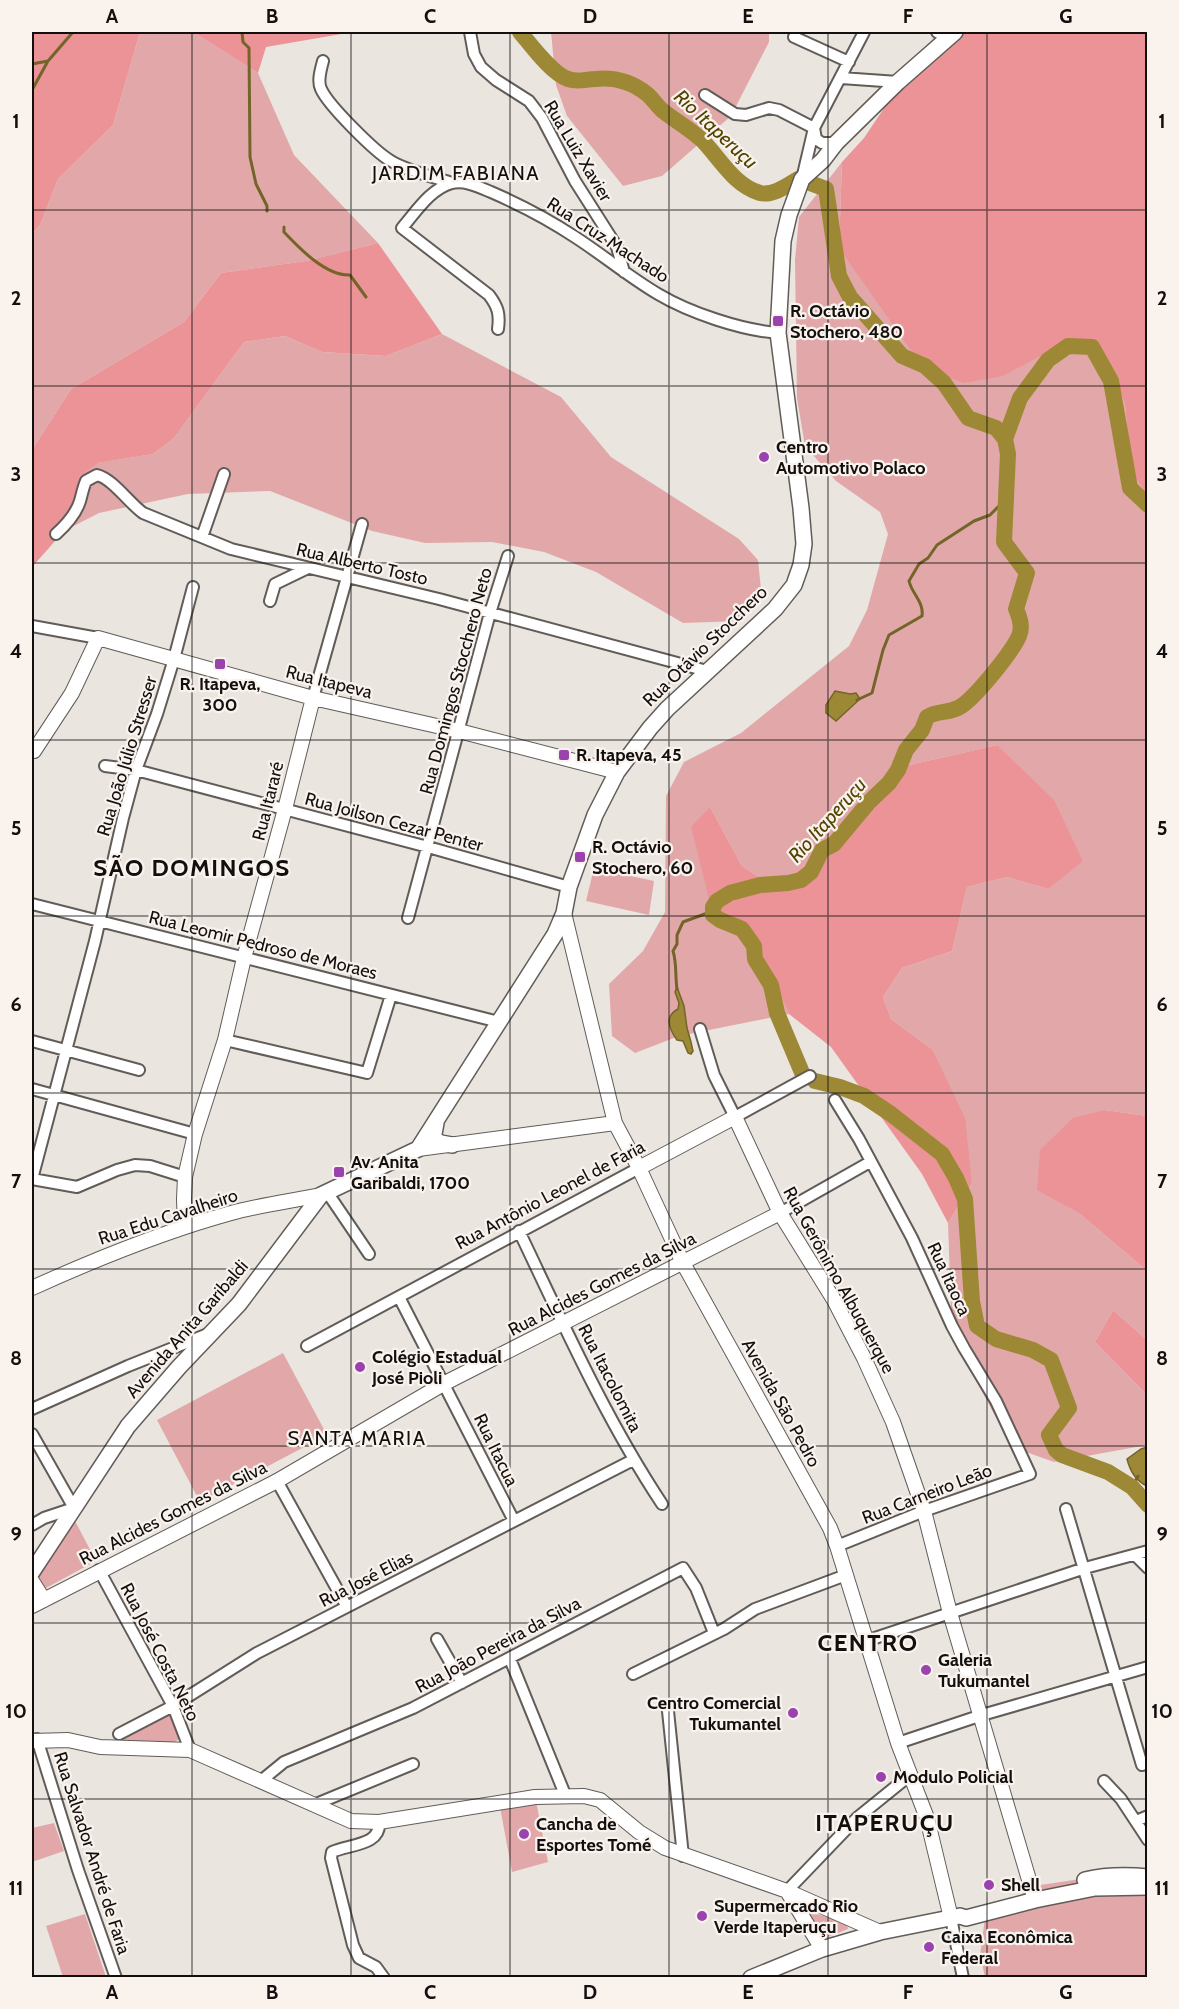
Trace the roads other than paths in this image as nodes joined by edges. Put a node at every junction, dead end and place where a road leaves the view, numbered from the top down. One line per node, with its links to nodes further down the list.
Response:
1 (470, 32): 14 (street, Rua Luiz Xavier)
2 (864, 32): 6 (street)
3 (947, 34): 8 (main road)
4 (794, 37): 6 (street)
5 (323, 62): 13 (street, Rua Cruz Machado)
6 (849, 62): 7 (street)
7 (841, 78): 8 (street); 10 (street)
8 (898, 82): 11 (main road)
9 (705, 94): 10 (street)
10 (814, 128): 11 (street); 12 (street)
11 (836, 143): 12 (main road)
12 (802, 179): 16 (main road, Rua Otávio Stocchero)
13 (452, 183): 14 (street, Rua Cruz Machado); 15 (street)
14 (624, 272): 16 (street, Rua Cruz Machado)
15 (498, 329)
16 (778, 333): 30 (main road, Rua Otávio Stocchero)
17 (224, 474): 20 (street)
18 (362, 524): 23 (street, Rua Itararé)
19 (56, 534): 20 (street, Rua Alberto Tosto)
20 (202, 537): 22 (street, Rua Alberto Tosto)
21 (508, 556): 26 (street, Rua Domingos Stocchero Neto)
22 (309, 568): 23 (street, Rua Alberto Tosto); 25 (street)
23 (346, 578): 26 (street, Rua Alberto Tosto); 31 (street, Rua Itararé)
24 (192, 586): 29 (street, Rua João Júlio Stresser)
25 (270, 601)
26 (490, 613): 30 (street, Rua Alberto Tosto); 32 (street, Rua Domingos Stocchero Neto)
27 (32, 626): 28 (street, Rua Itapeva)
28 (98, 638): 29 (street, Rua Itapeva); 33 (street)
29 (174, 658): 31 (street, Rua Itapeva); 35 (street, Rua João Júlio Stresser)
30 (707, 670): 36 (main road, Rua Otávio Stocchero)
31 (313, 698): 32 (street, Rua Itapeva); 37 (street, Rua Itararé)
32 (459, 731): 36 (street, Rua Itapeva); 38 (street, Rua Domingos Stocchero Neto)
33 (33, 751)
34 (105, 766): 35 (street, Rua Joilson Cezar Penter)
35 (136, 770): 37 (street, Rua Joilson Cezar Penter); 43 (street, Rua João Júlio Stresser)
36 (617, 772): 39 (main road, Rua Otávio Stocchero)
37 (285, 809): 38 (street, Rua Joilson Cezar Penter); 46 (street, Rua Itararé)
38 (428, 847): 39 (street, Rua Joilson Cezar Penter); 42 (street, Rua Domingos Stocchero Neto)
39 (569, 887): 41 (main road, Rua Otávio Stocchero)
40 (32, 904): 43 (street, Rua Leomir Pedroso de Moraes)
41 (564, 912): 44 (main road); 45 (street, Avenida São Pedro)
42 (408, 918)
43 (99, 921): 46 (street, Rua Leomir Pedroso de Moraes); 52 (street, Rua João Júlio Stresser)
44 (548, 945): 45 (street); 48 (main road)
45 (572, 946): 60 (street, Avenida São Pedro)
46 (244, 958): 47 (street, Rua Leomir Pedroso de Moraes); 50 (street, Rua Itararé)
47 (391, 995): 48 (street, Rua Leomir Pedroso de Moraes); 50 (street)
48 (492, 1021): 58 (main road)
49 (700, 1029): 59 (street, Rua Gerônimo Albuquerque)
50 (225, 1040): 61 (street, Rua Itararé)
51 (32, 1041): 52 (street)
52 (66, 1050): 53 (street); 56 (street, Rua João Júlio Stresser)
53 (139, 1070)
54 (810, 1076): 59 (street, Rua Antônio Leonel de Faria)
55 (32, 1089): 56 (street)
56 (54, 1095): 61 (street); 67 (street, Rua João Júlio Stresser)
57 (835, 1100): 64 (street, Rua Itaoca)
58 (438, 1117): 62 (main road); 63 (main road)
59 (735, 1117): 65 (street, Rua Antônio Leonel de Faria); 70 (street, Rua Gerônimo Albuquerque)
60 (615, 1123): 62 (street); 65 (street, Avenida São Pedro)
61 (195, 1134): 66 (street, Rua Itararé)
62 (452, 1145): 63 (street)
63 (418, 1149): 68 (main road, Avenida Anita Garibaldi)
64 (870, 1162): 70 (street, Rua Alcides Gomes da Silva); 87 (street, Rua Itaoca)
65 (639, 1168): 73 (street, Rua Antônio Leonel de Faria); 75 (street, Avenida São Pedro)
66 (185, 1177): 67 (street); 72 (street, Rua Itararé)
67 (32, 1179)
68 (324, 1194): 69 (street, Rua Edu Cavalheiro); 71 (main road, Avenida Anita Garibaldi); 74 (street)
69 (277, 1203): 71 (street); 72 (street, Rua Edu Cavalheiro)
70 (780, 1213): 75 (street, Rua Alcides Gomes da Silva); 92 (street, Rua Gerônimo Albuquerque)
71 (298, 1224): 79 (main road, Avenida Anita Garibaldi)
72 (185, 1227): 76 (street, Rua Edu Cavalheiro)
73 (519, 1231): 77 (street, Rua Antônio Leonel de Faria); 78 (street, Rua Itacolomita)
74 (369, 1254)
75 (683, 1263): 78 (street, Rua Alcides Gomes da Silva); 95 (street, Avenida São Pedro)
76 (32, 1288)
77 (399, 1297): 80 (street, Rua Antônio Leonel de Faria); 83 (street, Rua Itacua)
78 (564, 1324): 83 (street, Rua Alcides Gomes da Silva); 86 (street, Rua Itacolomita)
79 (212, 1332): 81 (street); 82 (main road, Avenida Anita Garibaldi)
80 (307, 1346)
81 (166, 1350): 82 (street); 84 (street)
82 (178, 1366): 90 (main road, Avenida Anita Garibaldi)
83 (445, 1383): 88 (street, Rua Alcides Gomes da Silva); 93 (street, Rua Itacua)
84 (32, 1409)
85 (32, 1434): 90 (street)
86 (633, 1460): 89 (street, Rua Itacolomita); 93 (street, Rua José Elias)
87 (1030, 1474): 92 (street, Rua Carneiro Leão)
88 (277, 1481): 100 (street, Rua Alcides Gomes da Silva); 105 (street)
89 (662, 1504)
90 (74, 1508): 94 (street); 101 (main road, Avenida Anita Garibaldi)
91 (1066, 1509): 98 (street)
92 (924, 1511): 95 (street, Rua Carneiro Leão); 106 (street, Rua Gerônimo Albuquerque)
93 (513, 1521): 105 (street, Rua José Elias)
94 (32, 1525)
95 (837, 1546): 102 (street, Avenida São Pedro)
96 (1148, 1551): 97 (street)
97 (1135, 1555): 98 (street); 99 (street)
98 (1085, 1568): 106 (street); 113 (street)
99 (1148, 1568)
100 (99, 1570): 104 (street, Rua Alcides Gomes da Silva); 115 (street, Rua José Costa Neto)
101 (32, 1572)
102 (846, 1575): 107 (street); 109 (street, Avenida São Pedro)
103 (32, 1581): 104 (street)
104 (38, 1603)
105 (347, 1607): 115 (street, Rua José Elias)
106 (950, 1613): 109 (street); 117 (street, Rua Gerônimo Albuquerque)
107 (714, 1633): 110 (street, Rua João Pereira da Silva); 112 (street)
108 (436, 1639): 114 (street)
109 (866, 1641): 120 (street, Avenida São Pedro)
110 (510, 1659): 114 (street, Rua João Pereira da Silva); 127 (street)
111 (1148, 1667): 113 (street)
112 (633, 1674)
113 (1115, 1676): 117 (street); 123 (street)
114 (462, 1683): 125 (street, Rua João Pereira da Silva)
115 (173, 1706): 118 (street, Rua José Elias); 121 (street, Rua José Costa Neto)
116 (668, 1711): 133 (street)
117 (981, 1715): 120 (street); 137 (street, Rua Gerônimo Albuquerque)
118 (119, 1734)
119 (34, 1740): 121 (street); 141 (street, Rua Salvador André de Faria)
120 (898, 1743): 124 (street, Avenida São Pedro)
121 (190, 1750): 125 (street)
122 (413, 1764): 128 (street)
123 (1145, 1764)
124 (910, 1774): 136 (street); 138 (street, Avenida São Pedro)
125 (262, 1780): 128 (street)
126 (1104, 1781): 130 (street)
127 (566, 1797): 131 (street); 133 (street)
128 (316, 1804): 131 (street)
129 (1148, 1816): 130 (street)
130 (1136, 1821): 132 (street)
131 (379, 1822): 142 (street)
132 (1148, 1840)
133 (683, 1856): 136 (street)
134 (1148, 1877): 137 (main road)
135 (1148, 1887): 137 (main road)
136 (787, 1891): 139 (street); 140 (street)
137 (1034, 1896): 138 (main road)
138 (956, 1917): 139 (main road); 144 (street)
139 (880, 1932): 140 (main road)
140 (822, 1949): 143 (main road)
141 (116, 1977)
142 (384, 1977)
143 (751, 1977)
144 (963, 1977)

